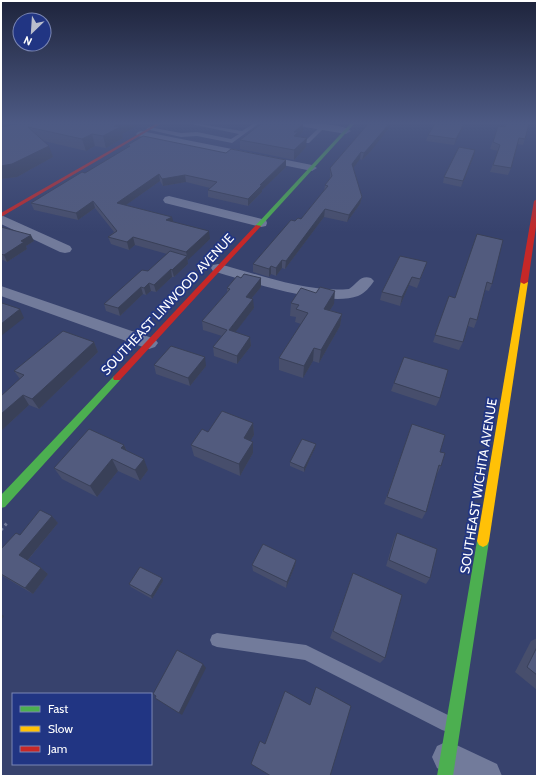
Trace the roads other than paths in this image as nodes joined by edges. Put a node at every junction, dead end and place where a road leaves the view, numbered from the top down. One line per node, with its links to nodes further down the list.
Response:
1 (95, 160): 7 (street)
2 (277, 160): 4 (street)
3 (319, 160): 4 (street, SOUTHEAST LINWOOD AVENUE)
4 (312, 168): 9 (street, SOUTHEAST LINWOOD AVENUE)
5 (170, 200): 9 (street)
6 (537, 201): 17 (street, SOUTHEAST WICHITA AVENUE)
7 (1, 215)
8 (1, 219): 10 (street)
9 (261, 223): 11 (street, SOUTHEAST LINWOOD AVENUE)
10 (65, 249)
11 (218, 268): 12 (street); 14 (street, SOUTHEAST LINWOOD AVENUE)
12 (366, 281)
13 (4, 295): 14 (street)
14 (149, 343): 15 (street, SOUTHEAST LINWOOD AVENUE)
15 (1, 503)
16 (217, 640): 17 (lane)
17 (449, 753): 18 (street)
18 (485, 776)

